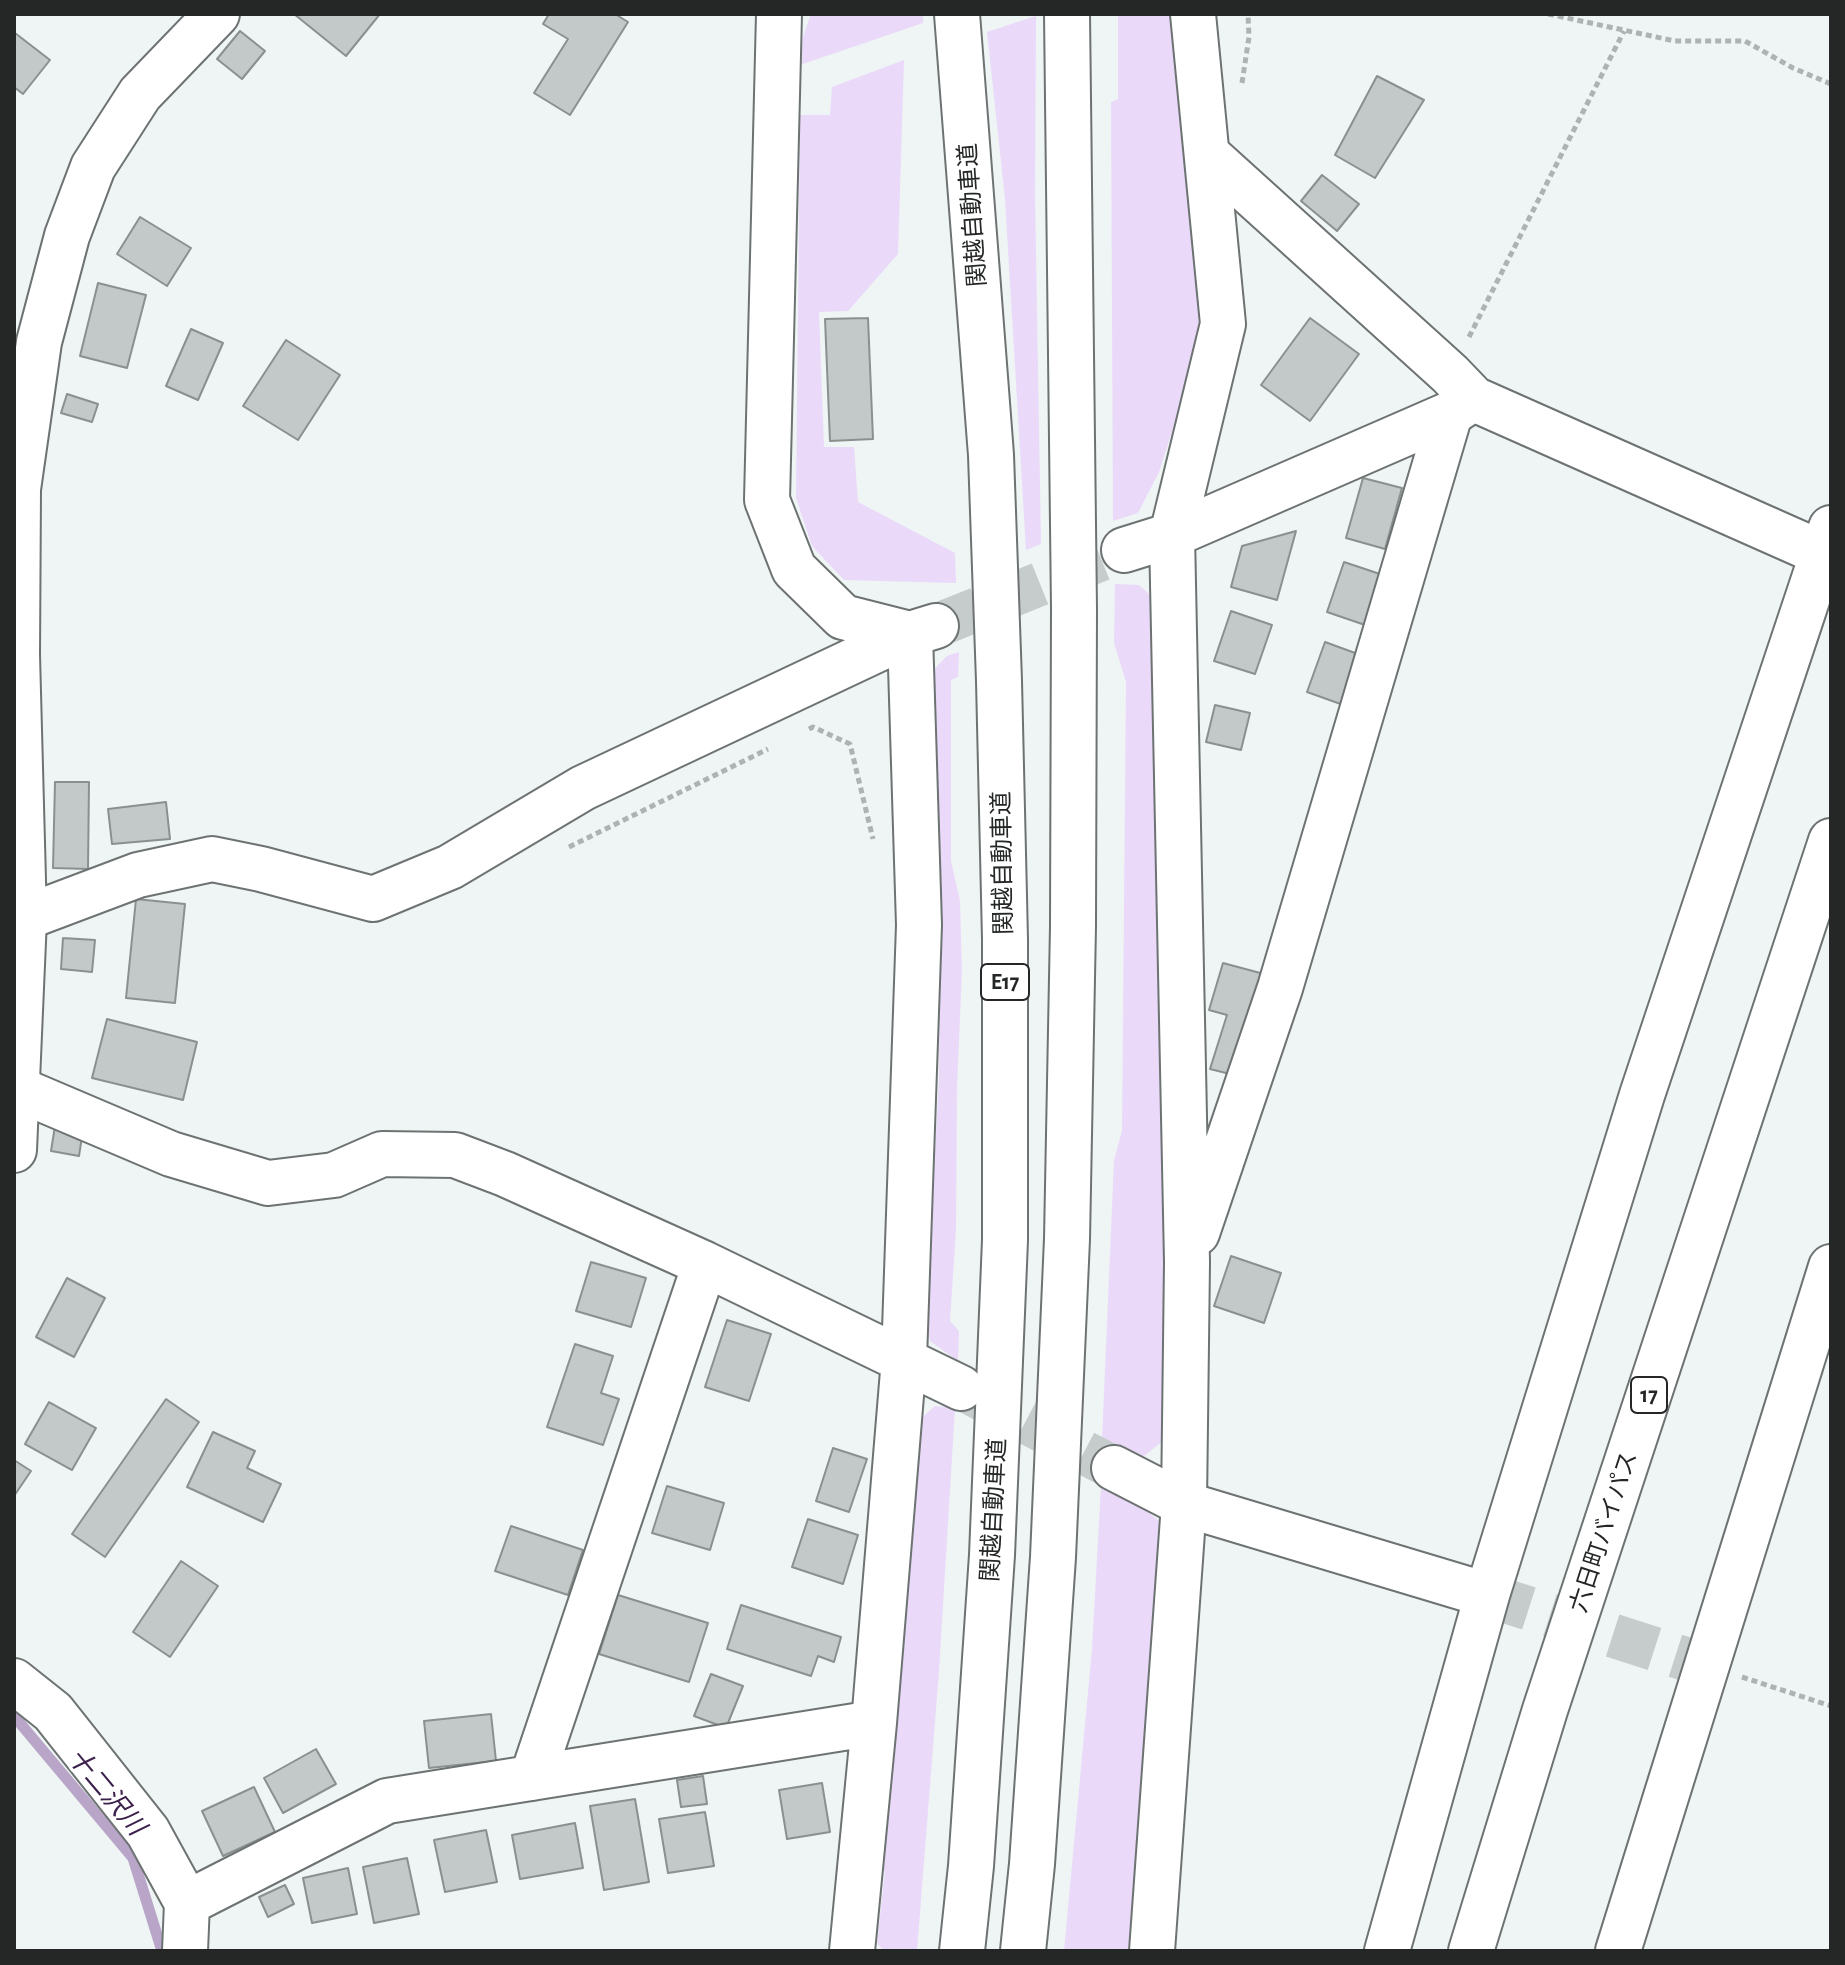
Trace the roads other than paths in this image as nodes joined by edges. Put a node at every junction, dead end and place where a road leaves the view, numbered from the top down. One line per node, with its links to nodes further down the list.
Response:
1 (217, 14): 7 (main road)
2 (779, 14): 12 (main road)
3 (957, 14): 32 (main road, 関越自動車道 / E17)
4 (1067, 14): 33 (main road)
5 (1193, 14): 6 (main road)
6 (1208, 155): 8 (main road); 9 (main road)
7 (27, 333): 13 (main road)
8 (1458, 396): 9 (main road); 10 (main road); 18 (main road)
9 (1172, 535): 11 (main road); 18 (main road)
10 (1826, 541): 25 (main road)
11 (1124, 550)
12 (924, 629): 15 (main road); 21 (main road)
13 (16, 655): 15 (main road)
14 (1831, 841): 36 (main road, 六日町バイパス / 17)
15 (20, 946): 16 (main road)
16 (18, 1089): 17 (main road); 19 (main road)
17 (14, 1150)
18 (1187, 1262): 24 (main road)
19 (705, 1264): 21 (main road); 28 (main road)
20 (1831, 1267): 37 (main road)
21 (904, 1359): 22 (main road); 27 (main road)
22 (961, 1388)
23 (1114, 1468): 24 (main road)
24 (1184, 1504): 25 (main road); 34 (main road)
25 (1487, 1595): 35 (main road)
26 (14, 1681): 29 (main road)
27 (874, 1723): 28 (main road); 31 (main road)
28 (532, 1778): 29 (main road)
29 (187, 1903): 30 (main road)
30 (185, 1951)
31 (852, 1951)
32 (962, 1951)
33 (1023, 1951)
34 (1152, 1951)
35 (1387, 1951)
36 (1471, 1951)
37 (1618, 1951)

